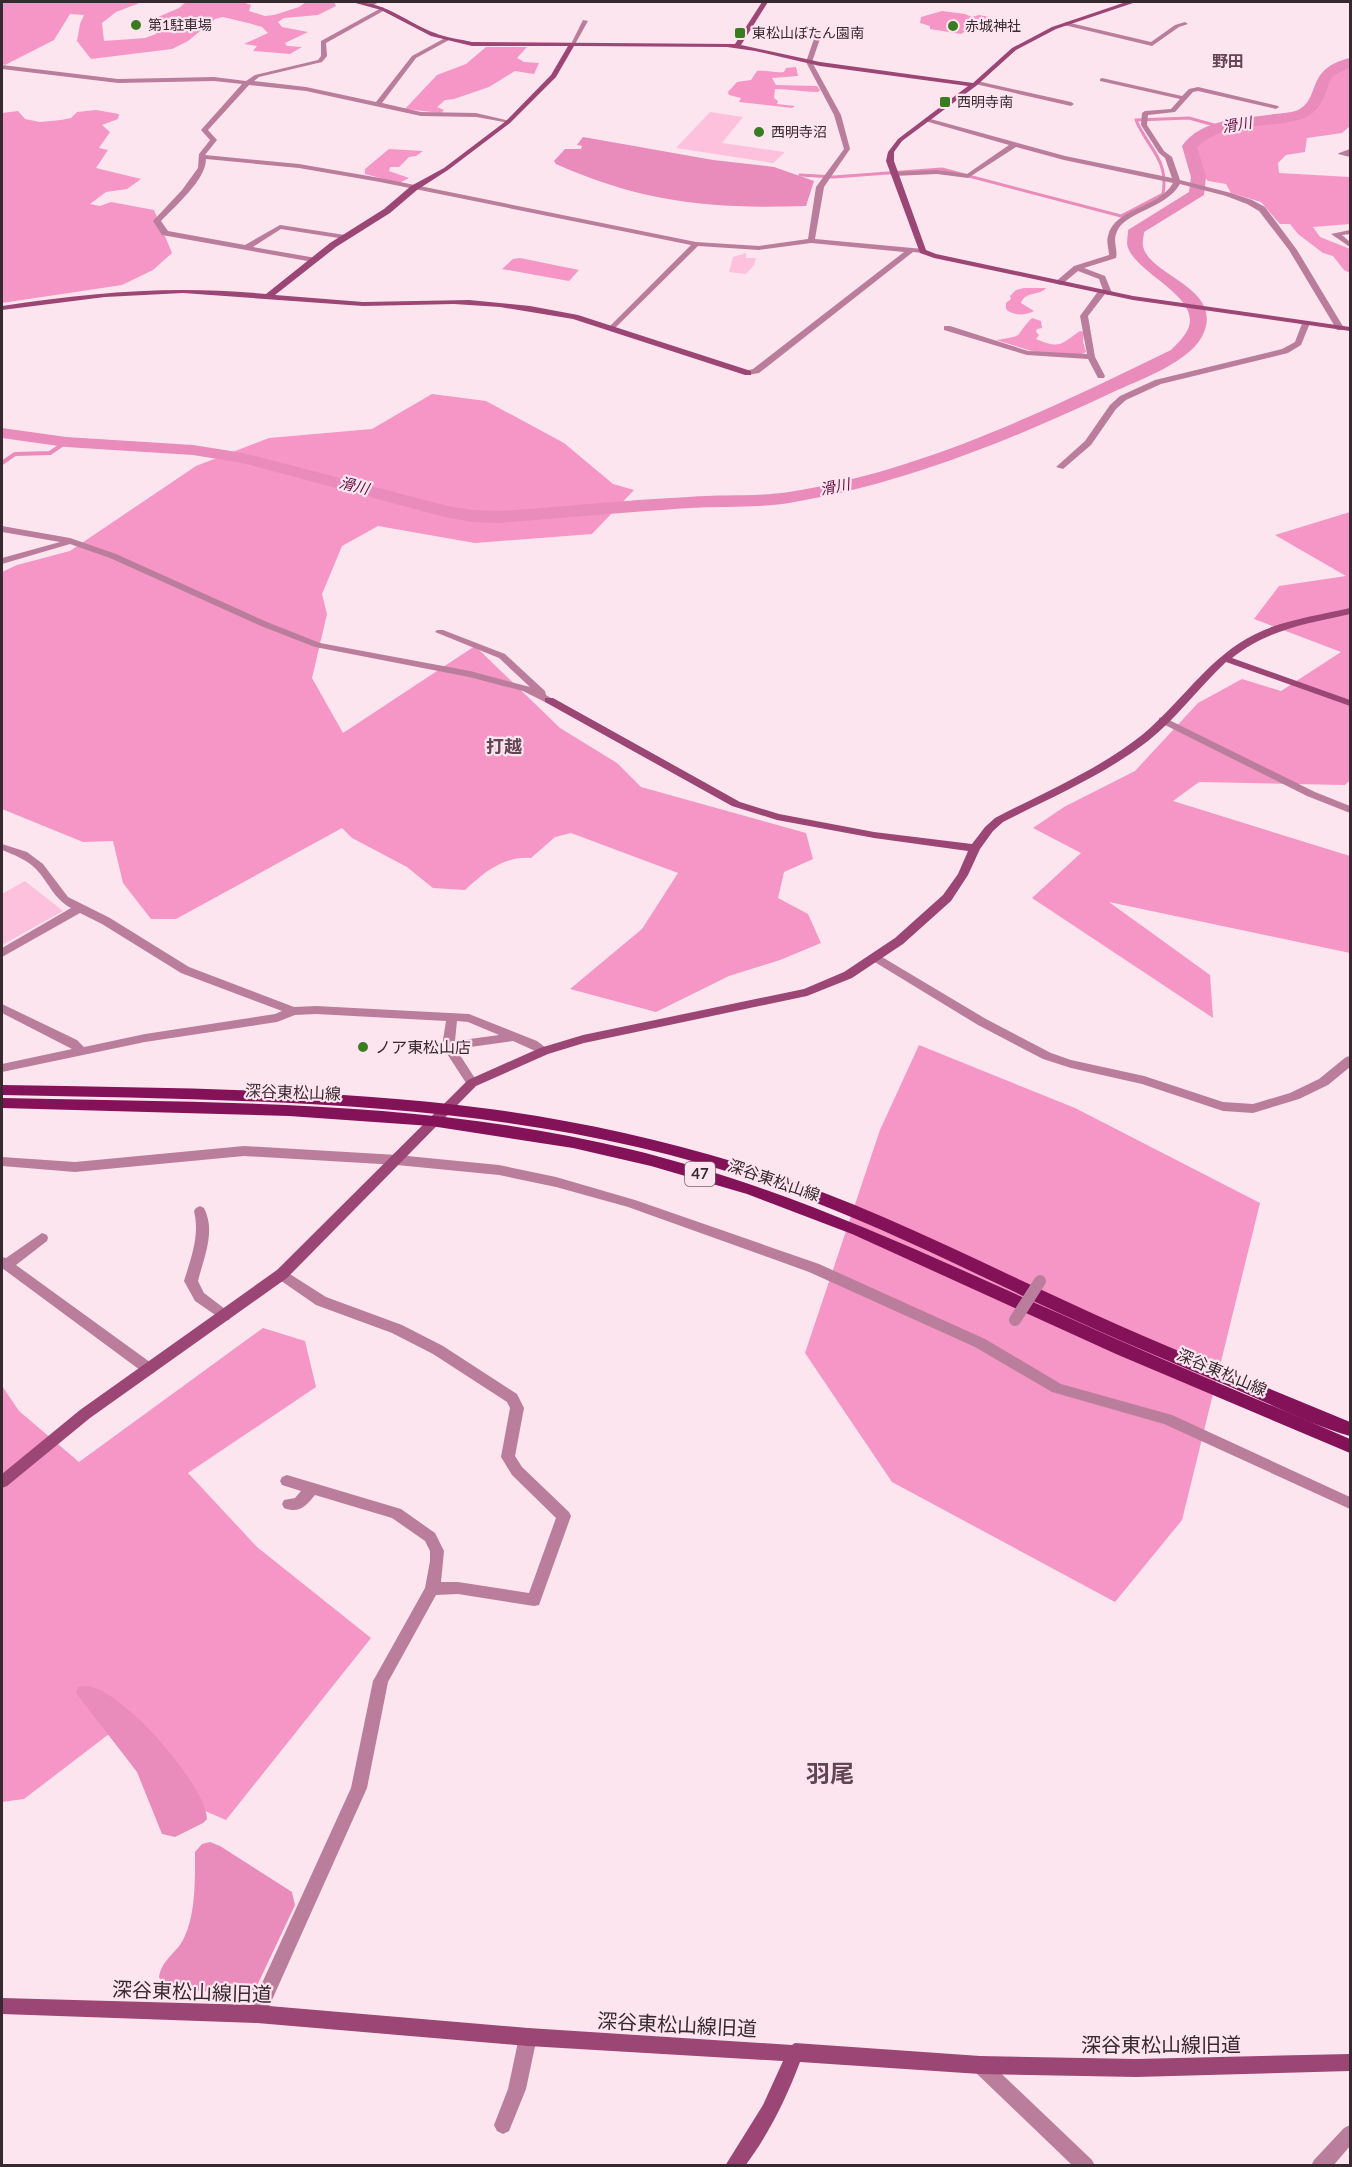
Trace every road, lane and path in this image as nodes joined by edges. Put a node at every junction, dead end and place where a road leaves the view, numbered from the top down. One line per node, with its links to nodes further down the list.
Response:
1 (354, 2): 4 (street)
2 (765, 2): 12 (street)
3 (1131, 2): 7 (street)
4 (373, 3): 5 (street)
5 (383, 9): 10 (street); 16 (street)
6 (585, 21): 11 (street)
7 (1066, 24): 8 (street); 17 (street)
8 (1185, 24)
9 (819, 33): 13 (street)
10 (447, 39): 11 (street); 20 (street)
11 (572, 45): 12 (street); 23 (street)
12 (737, 46): 13 (street)
13 (809, 62): 17 (street); 31 (street)
14 (2, 67): 16 (street)
15 (1102, 80): 18 (street)
16 (247, 83): 20 (street); 25 (street)
17 (976, 84): 19 (street); 22 (street)
18 (1183, 98): 21 (street); 27 (street)
19 (1071, 104)
20 (376, 105): 23 (street)
21 (1276, 107)
22 (927, 120): 24 (street); 26 (street)
23 (508, 122): 28 (street)
24 (1014, 145): 26 (street); 27 (street)
25 (202, 157): 28 (street); 34 (street)
26 (894, 174): 36 (street)
27 (1179, 183): 38 (street); 45 (street)
28 (414, 188): 30 (street); 32 (street)
29 (1350, 232): 33 (street)
30 (345, 237): 34 (street); 37 (street)
31 (812, 241): 32 (street); 35 (street)
32 (696, 244): 46 (street)
33 (1350, 245)
34 (248, 247): 37 (street)
35 (911, 250): 36 (street); 46 (street)
36 (923, 251): 39 (street)
37 (313, 260): 41 (street)
38 (1077, 268): 39 (street); 40 (street)
39 (1058, 283): 40 (street)
40 (1105, 292): 43 (street); 48 (street)
41 (268, 296): 42 (street); 46 (street)
42 (2, 308)
43 (1306, 323): 45 (street); 50 (street)
44 (946, 328): 48 (street)
45 (1340, 328): 47 (street)
46 (612, 329)
47 (1350, 329)
48 (1091, 357): 49 (street)
49 (1101, 376)
50 (1060, 467)
51 (2, 529): 52 (street)
52 (70, 542): 53 (street); 57 (street)
53 (2, 561)
54 (1350, 611): 56 (street)
55 (440, 632): 57 (street)
56 (1226, 659): 58 (street); 59 (street)
57 (549, 700): 62 (street)
58 (1350, 703)
59 (1162, 720): 60 (street); 62 (street)
60 (1350, 810)
61 (2, 847): 63 (street)
62 (975, 848): 65 (street)
63 (80, 908): 64 (street); 67 (street)
64 (2, 953)
65 (877, 958): 72 (street); 73 (street)
66 (2, 1008): 71 (street)
67 (293, 1011): 68 (street); 71 (street)
68 (452, 1018): 69 (street); 70 (street)
69 (512, 1037): 70 (street); 72 (street)
70 (448, 1046): 75 (street)
71 (81, 1051): 74 (street)
72 (544, 1051): 75 (street)
73 (1350, 1060)
74 (2, 1068)
75 (472, 1083): 78 (street)
76 (2, 1090): 78 (main road, 深谷東松山線 / 47)
77 (2, 1103): 78 (main road, 深谷東松山線 / 47)
78 (442, 1115): 79 (street); 89 (main road, 深谷東松山線 / 47); 90 (main road, 深谷東松山線 / 47)
79 (397, 1160): 80 (street); 84 (street); 94 (street)
80 (2, 1162)
81 (200, 1211): 86 (street)
82 (42, 1238): 83 (street)
83 (4, 1263): 88 (street)
84 (282, 1274): 86 (street); 96 (street)
85 (1040, 1281): 87 (street, bridge)
86 (224, 1316): 88 (street)
87 (1015, 1320)
88 (149, 1369): 92 (street)
89 (1350, 1429)
90 (1350, 1446)
91 (288, 1481): 93 (street)
92 (2, 1482)
93 (312, 1489): 95 (street); 96 (street)
94 (1350, 1503)
95 (289, 1504)
96 (432, 1589): 98 (street)
97 (2, 2006): 98 (street, 深谷東松山線旧道)
98 (257, 2014): 99 (street, 深谷東松山線旧道)
99 (528, 2037): 100 (street, 深谷東松山線旧道); 103 (street)
100 (795, 2052): 102 (street, 深谷東松山線旧道); 105 (street)
101 (1350, 2063): 102 (street, 深谷東松山線旧道)
102 (980, 2066): 106 (street)
103 (503, 2125)
104 (1350, 2134): 107 (street)
105 (734, 2166)
106 (1086, 2166)
107 (1320, 2166)

